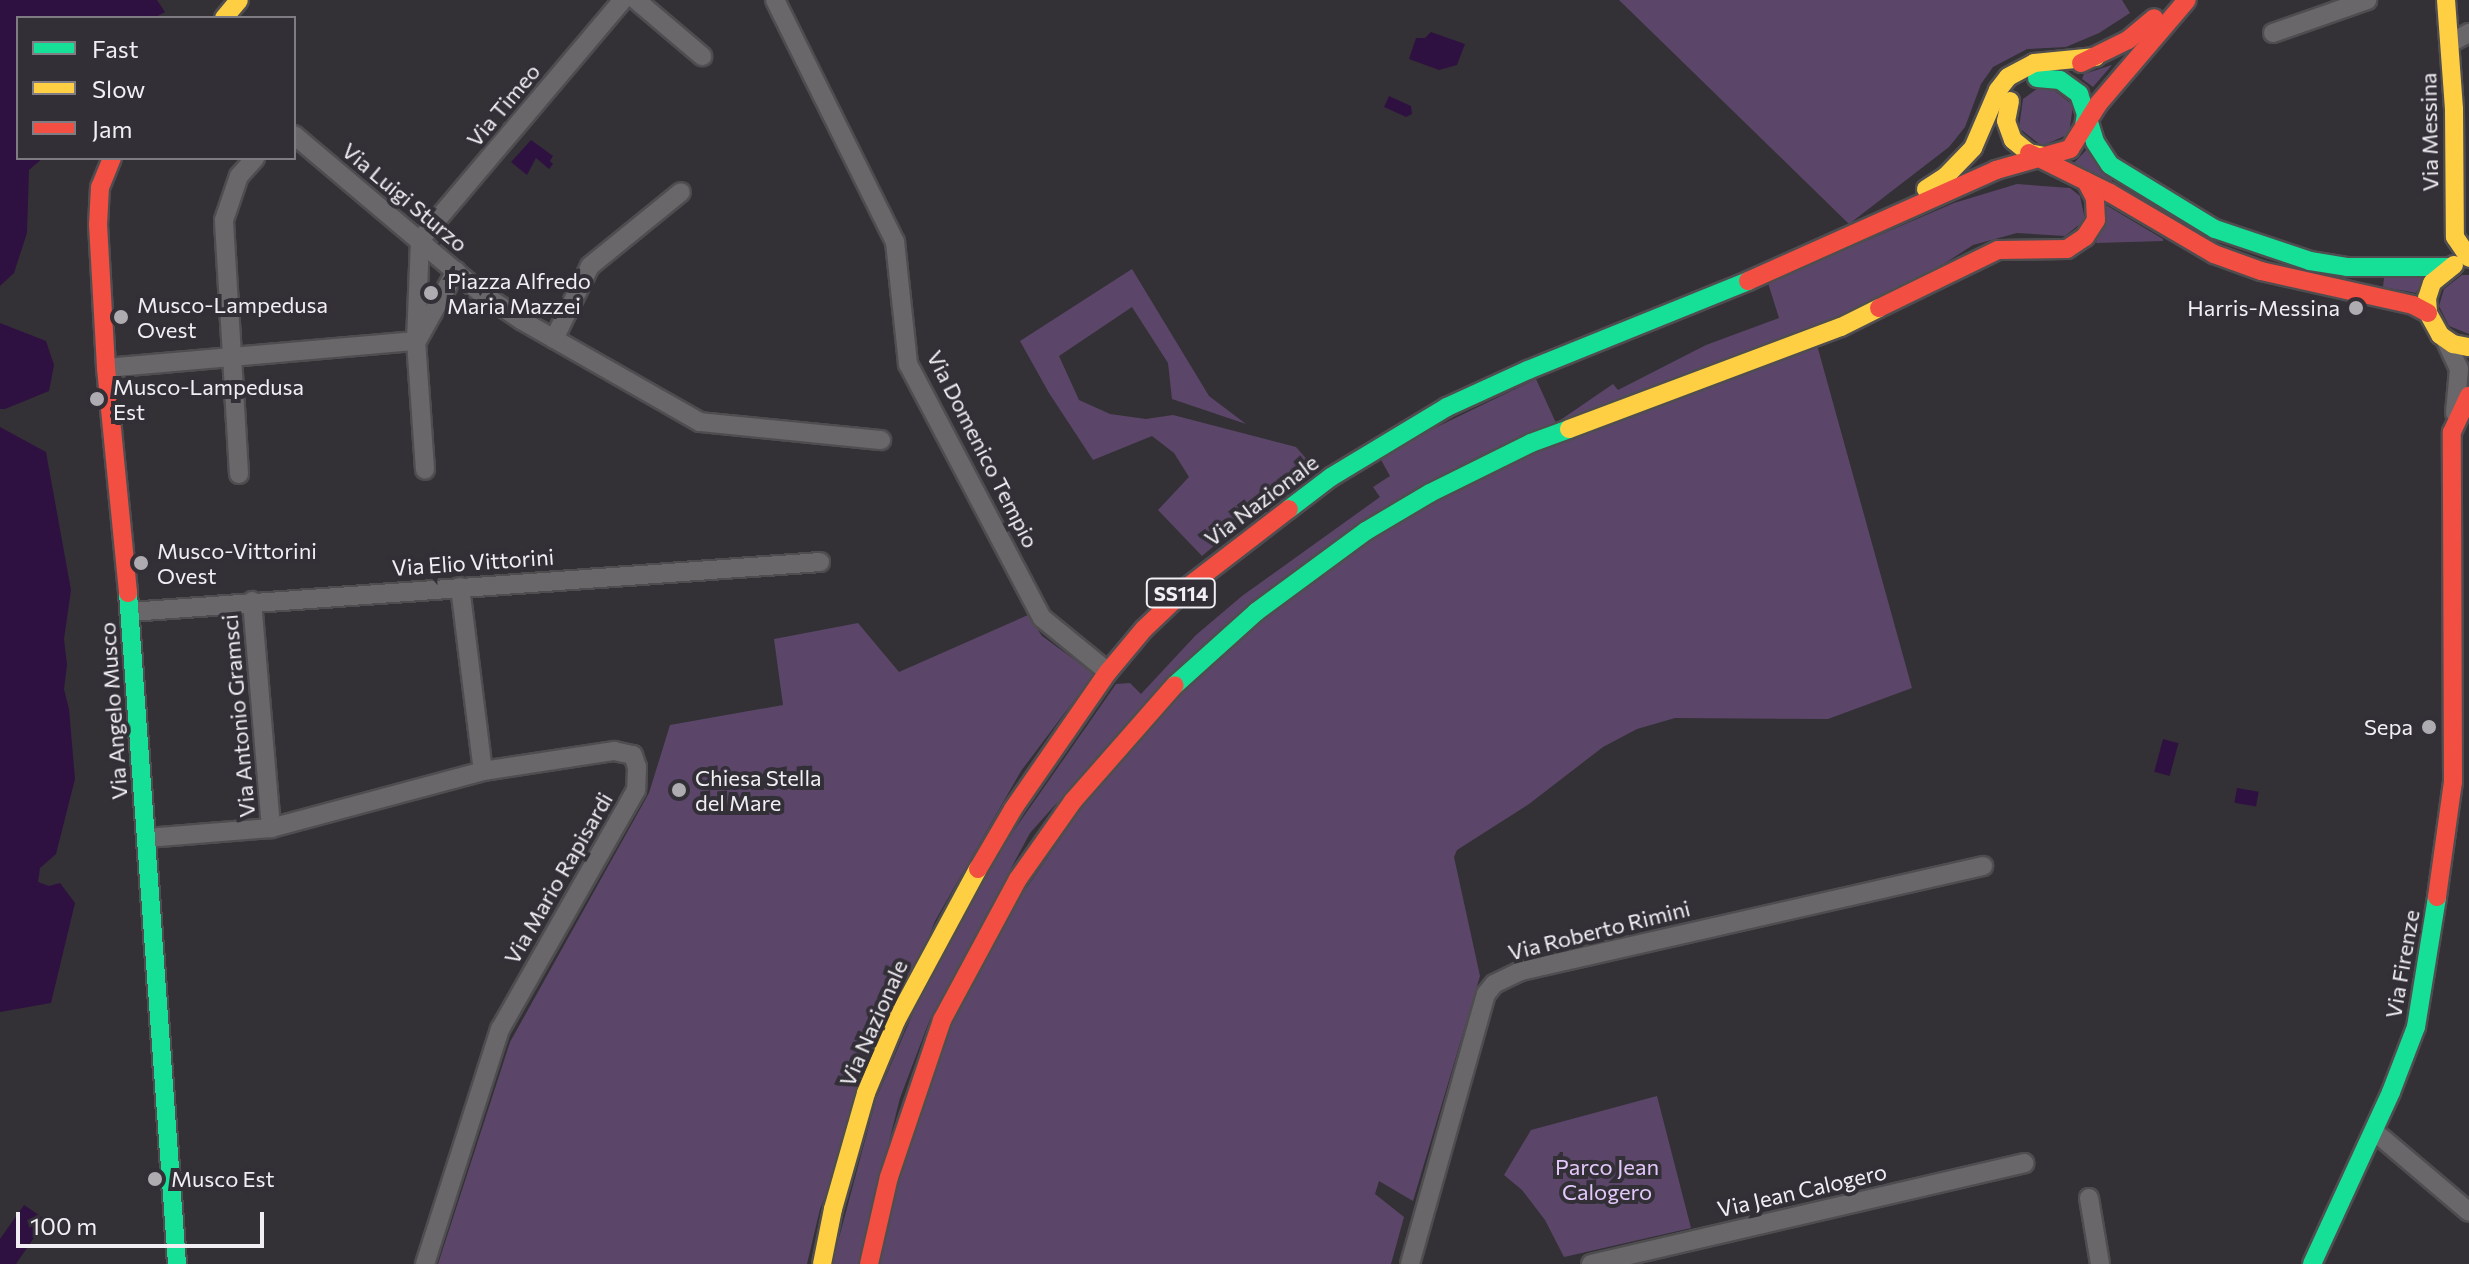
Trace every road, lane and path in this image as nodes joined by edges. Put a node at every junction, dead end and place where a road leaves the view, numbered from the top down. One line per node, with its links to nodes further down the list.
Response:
1 (239, 0): 9 (main road)
2 (623, 0): 28 (street, Via Timeo)
3 (636, 0): 14 (street)
4 (775, 0): 48 (street, Via Domenico Tempio)
5 (2176, 0): 15 (main road)
6 (2187, 0): 12 (main road)
7 (2367, 0): 10 (street)
8 (2446, 0): 13 (main road, Via Messina)
9 (226, 16)
10 (2273, 33)
11 (2469, 33): 13 (street)
12 (2152, 39): 18 (main road); 25 (main road)
13 (2450, 43): 29 (main road, Via Messina)
14 (702, 56)
15 (2096, 57): 16 (main road); 23 (main road)
16 (2037, 78): 17 (main road); 18 (main road)
17 (2010, 101): 22 (main road); 23 (main road)
18 (2085, 119): 22 (main road); 25 (main road)
19 (296, 137): 28 (street, Via Luigi Sturzo)
20 (111, 160): 38 (main road, Via Angelo Musco)
21 (253, 160): 37 (street)
22 (2045, 160): 24 (main road); 27 (main road)
23 (1946, 176): 27 (main road)
24 (2086, 181): 32 (main road); 61 (main road)
25 (2139, 183): 30 (main road)
26 (681, 192): 33 (street)
27 (1858, 233): 48 (main road, Via Nazionale / SS114)
28 (420, 240): 31 (street, Via Luigi Sturzo); 35 (street)
29 (2469, 259): 30 (main road)
30 (2449, 267): 32 (main road)
31 (456, 271): 33 (street, Via Luigi Sturzo); 35 (street)
32 (2428, 313): 34 (main road)
33 (554, 339): 41 (street, Via Luigi Sturzo)
34 (2445, 339): 36 (main road); 40 (street)
35 (416, 341): 37 (street); 42 (street)
36 (2469, 347)
37 (232, 357): 38 (street); 43 (street)
38 (106, 368): 47 (main road, Via Angelo Musco)
39 (2469, 396): 40 (main road)
40 (2452, 432): 53 (main road, Via Firenze)
41 (881, 440)
42 (425, 470)
43 (239, 474)
44 (820, 562): 45 (street, Via Elio Vittorini)
45 (460, 587): 46 (street, Via Elio Vittorini); 49 (street)
46 (252, 601): 47 (street, Via Elio Vittorini); 50 (street, Via Antonio Gramsci)
47 (130, 612): 51 (main road, Via Angelo Musco)
48 (1108, 672): 60 (main road, Via Nazionale / SS114)
49 (483, 771): 50 (street, Via Mario Rapisardi); 59 (street, Via Mario Rapisardi)
50 (271, 828): 51 (street, Via Mario Rapisardi)
51 (147, 838): 58 (main road, Via Angelo Musco)
52 (1983, 866): 57 (street, Via Roberto Rimini)
53 (2375, 1132): 56 (street); 65 (main road, Via Firenze)
54 (2024, 1163): 63 (street, Via Jean Calogero)
55 (2089, 1198): 64 (street)
56 (2469, 1212)
57 (1418, 1255): 62 (street, Via Roberto Rimini)
58 (177, 1264)
59 (425, 1264)
60 (822, 1264)
61 (869, 1264)
62 (1410, 1264)
63 (1591, 1264)
64 (2100, 1264)
65 (2312, 1264)

